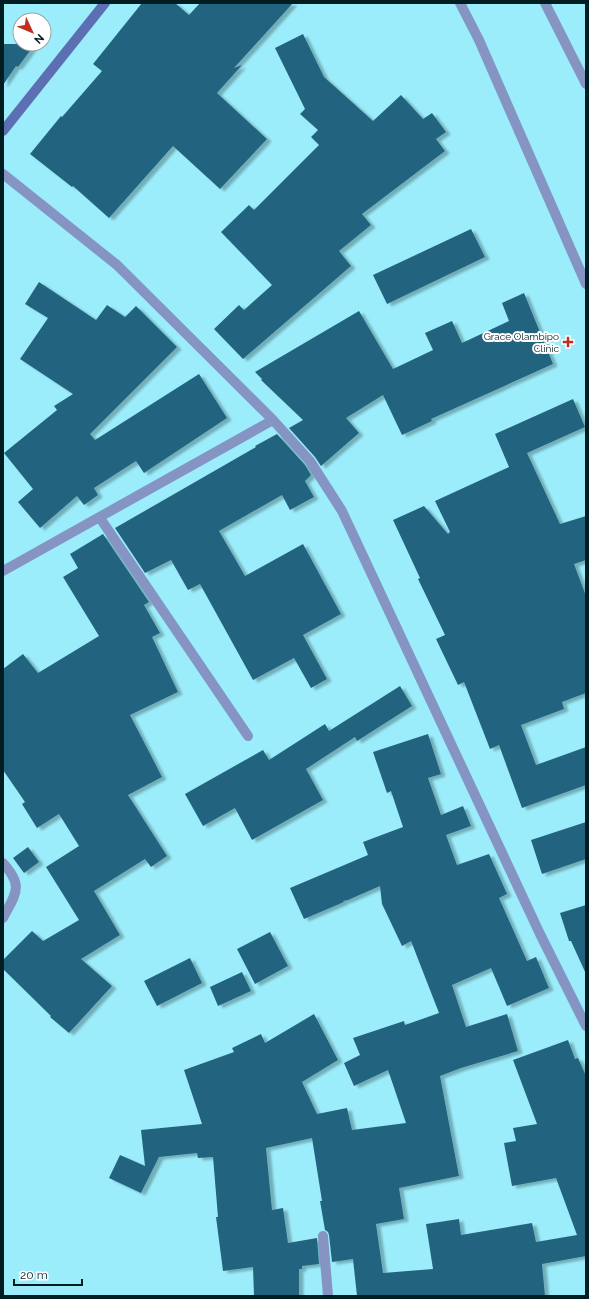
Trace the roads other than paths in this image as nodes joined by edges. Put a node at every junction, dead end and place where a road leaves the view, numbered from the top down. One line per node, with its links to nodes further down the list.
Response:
1 (105, 3): 5 (street)
2 (460, 3): 7 (street)
3 (547, 3): 4 (street)
4 (586, 84)
5 (3, 131)
6 (3, 174): 8 (street)
7 (586, 284)
8 (273, 420): 9 (street); 14 (street)
9 (100, 518): 10 (street); 11 (street)
10 (3, 571)
11 (248, 736)
12 (3, 864): 13 (street)
13 (3, 918)
14 (586, 1026)
15 (323, 1236): 16 (street)
16 (328, 1296)

